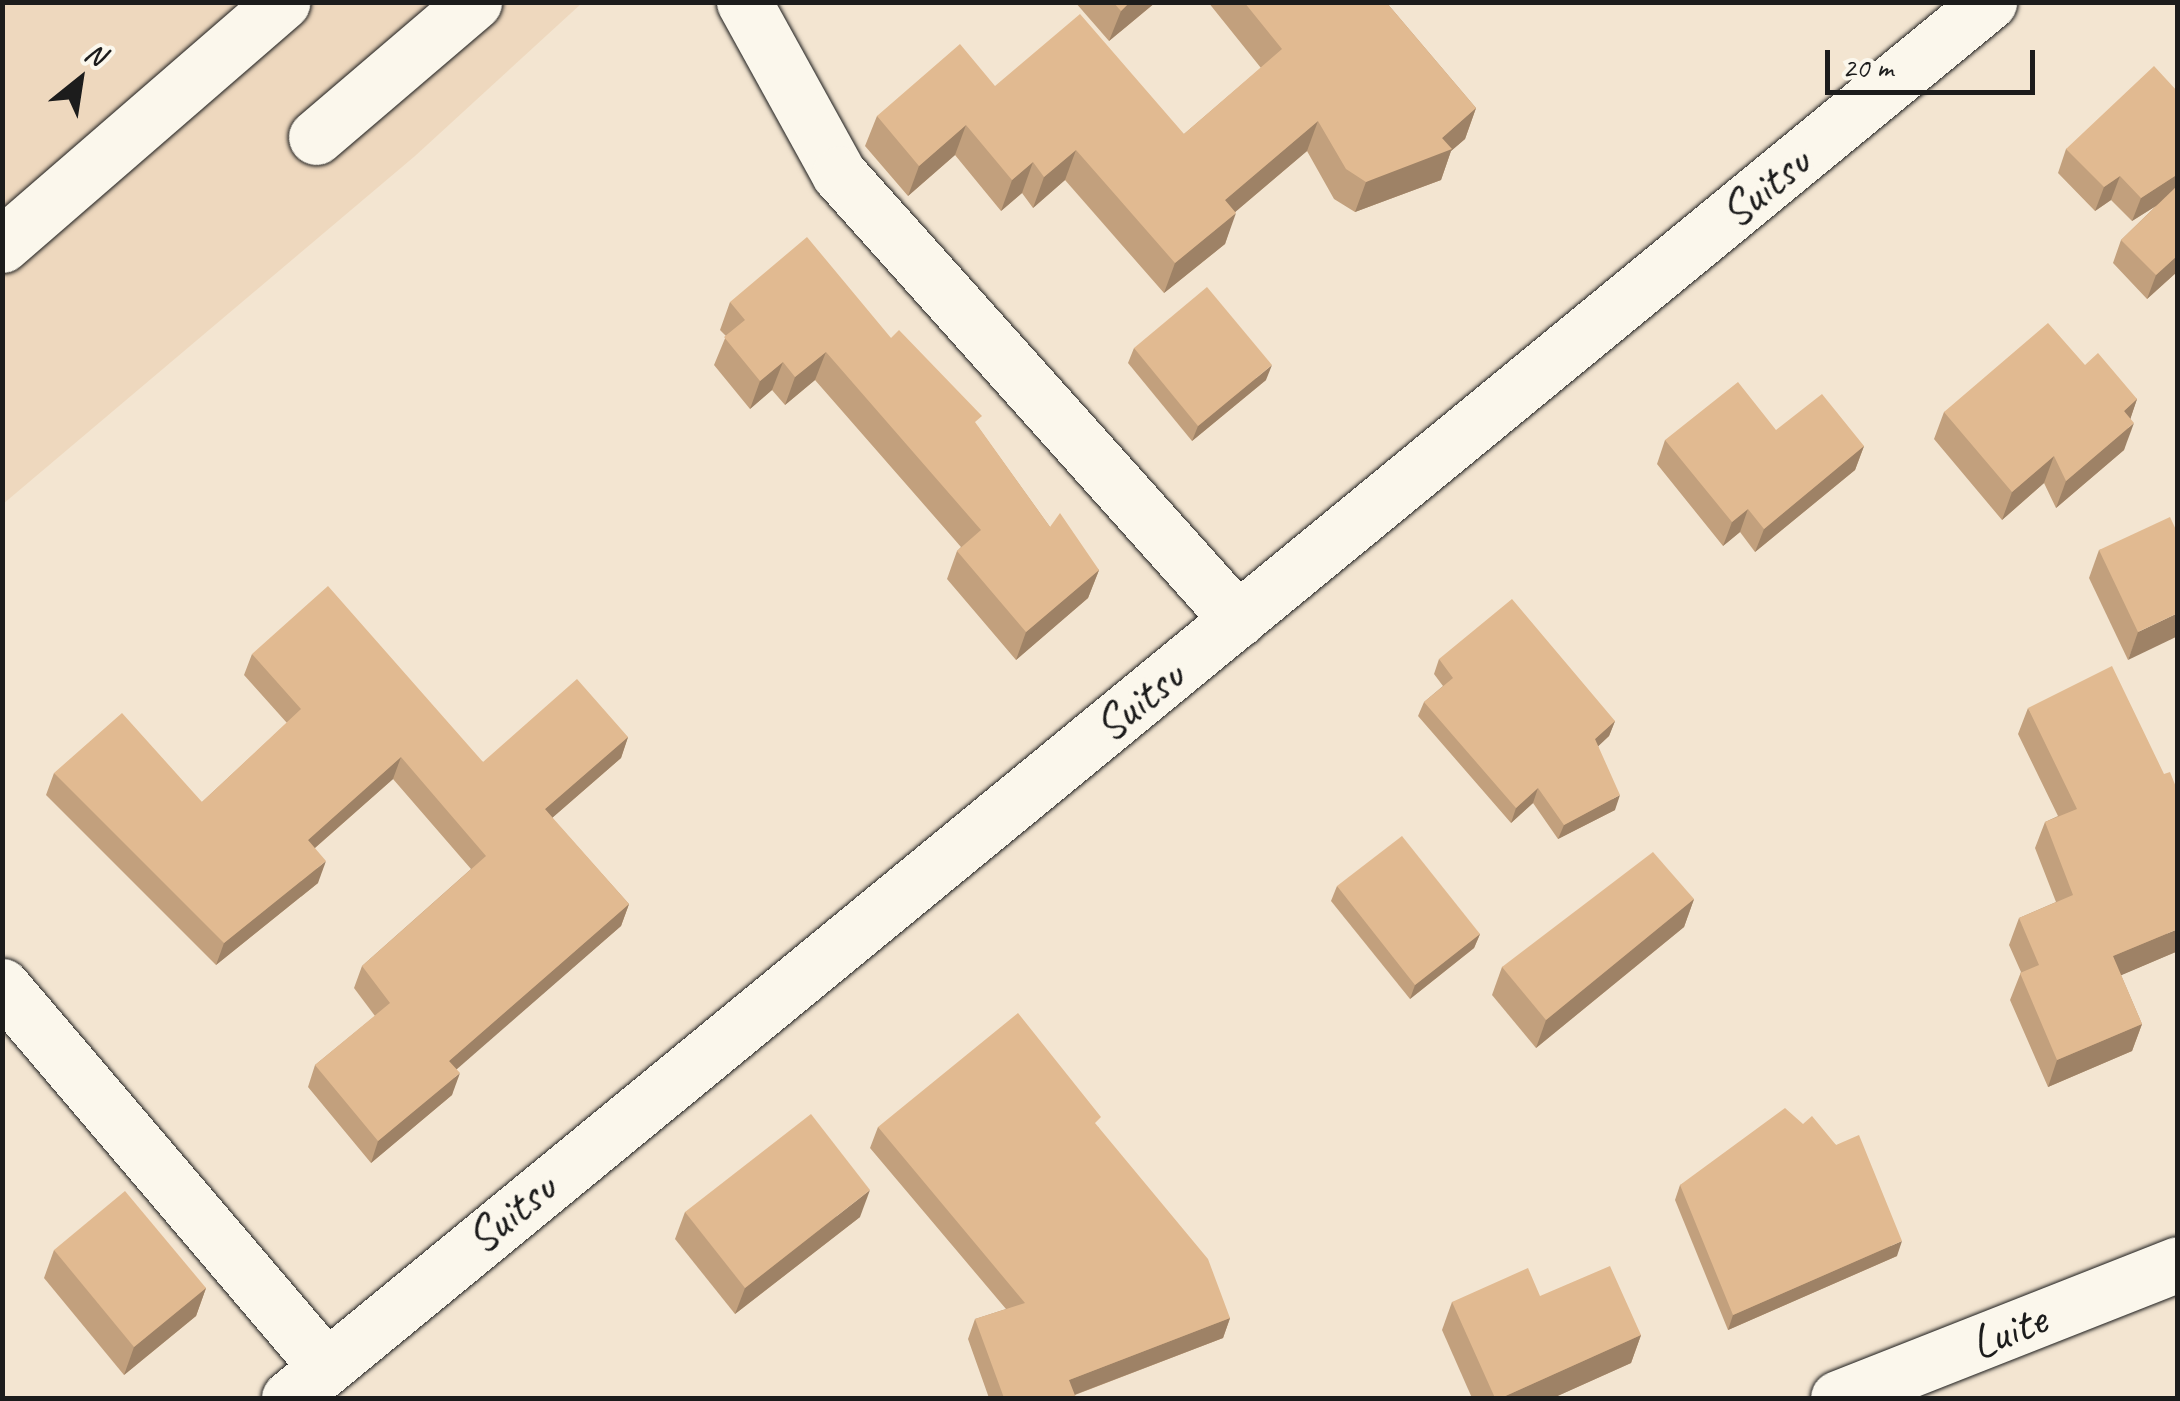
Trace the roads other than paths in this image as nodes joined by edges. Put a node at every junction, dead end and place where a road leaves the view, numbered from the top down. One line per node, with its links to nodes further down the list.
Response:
1 (282, 2): 6 (street)
2 (474, 2): 5 (street)
3 (744, 2): 7 (street)
4 (1988, 2): 7 (street, Suitsu)
5 (316, 137)
6 (2, 246)
7 (1238, 620): 10 (street, Suitsu)
8 (2, 986): 10 (street)
9 (2178, 1264): 11 (street, Luite)
10 (307, 1382)
11 (1838, 1398)

